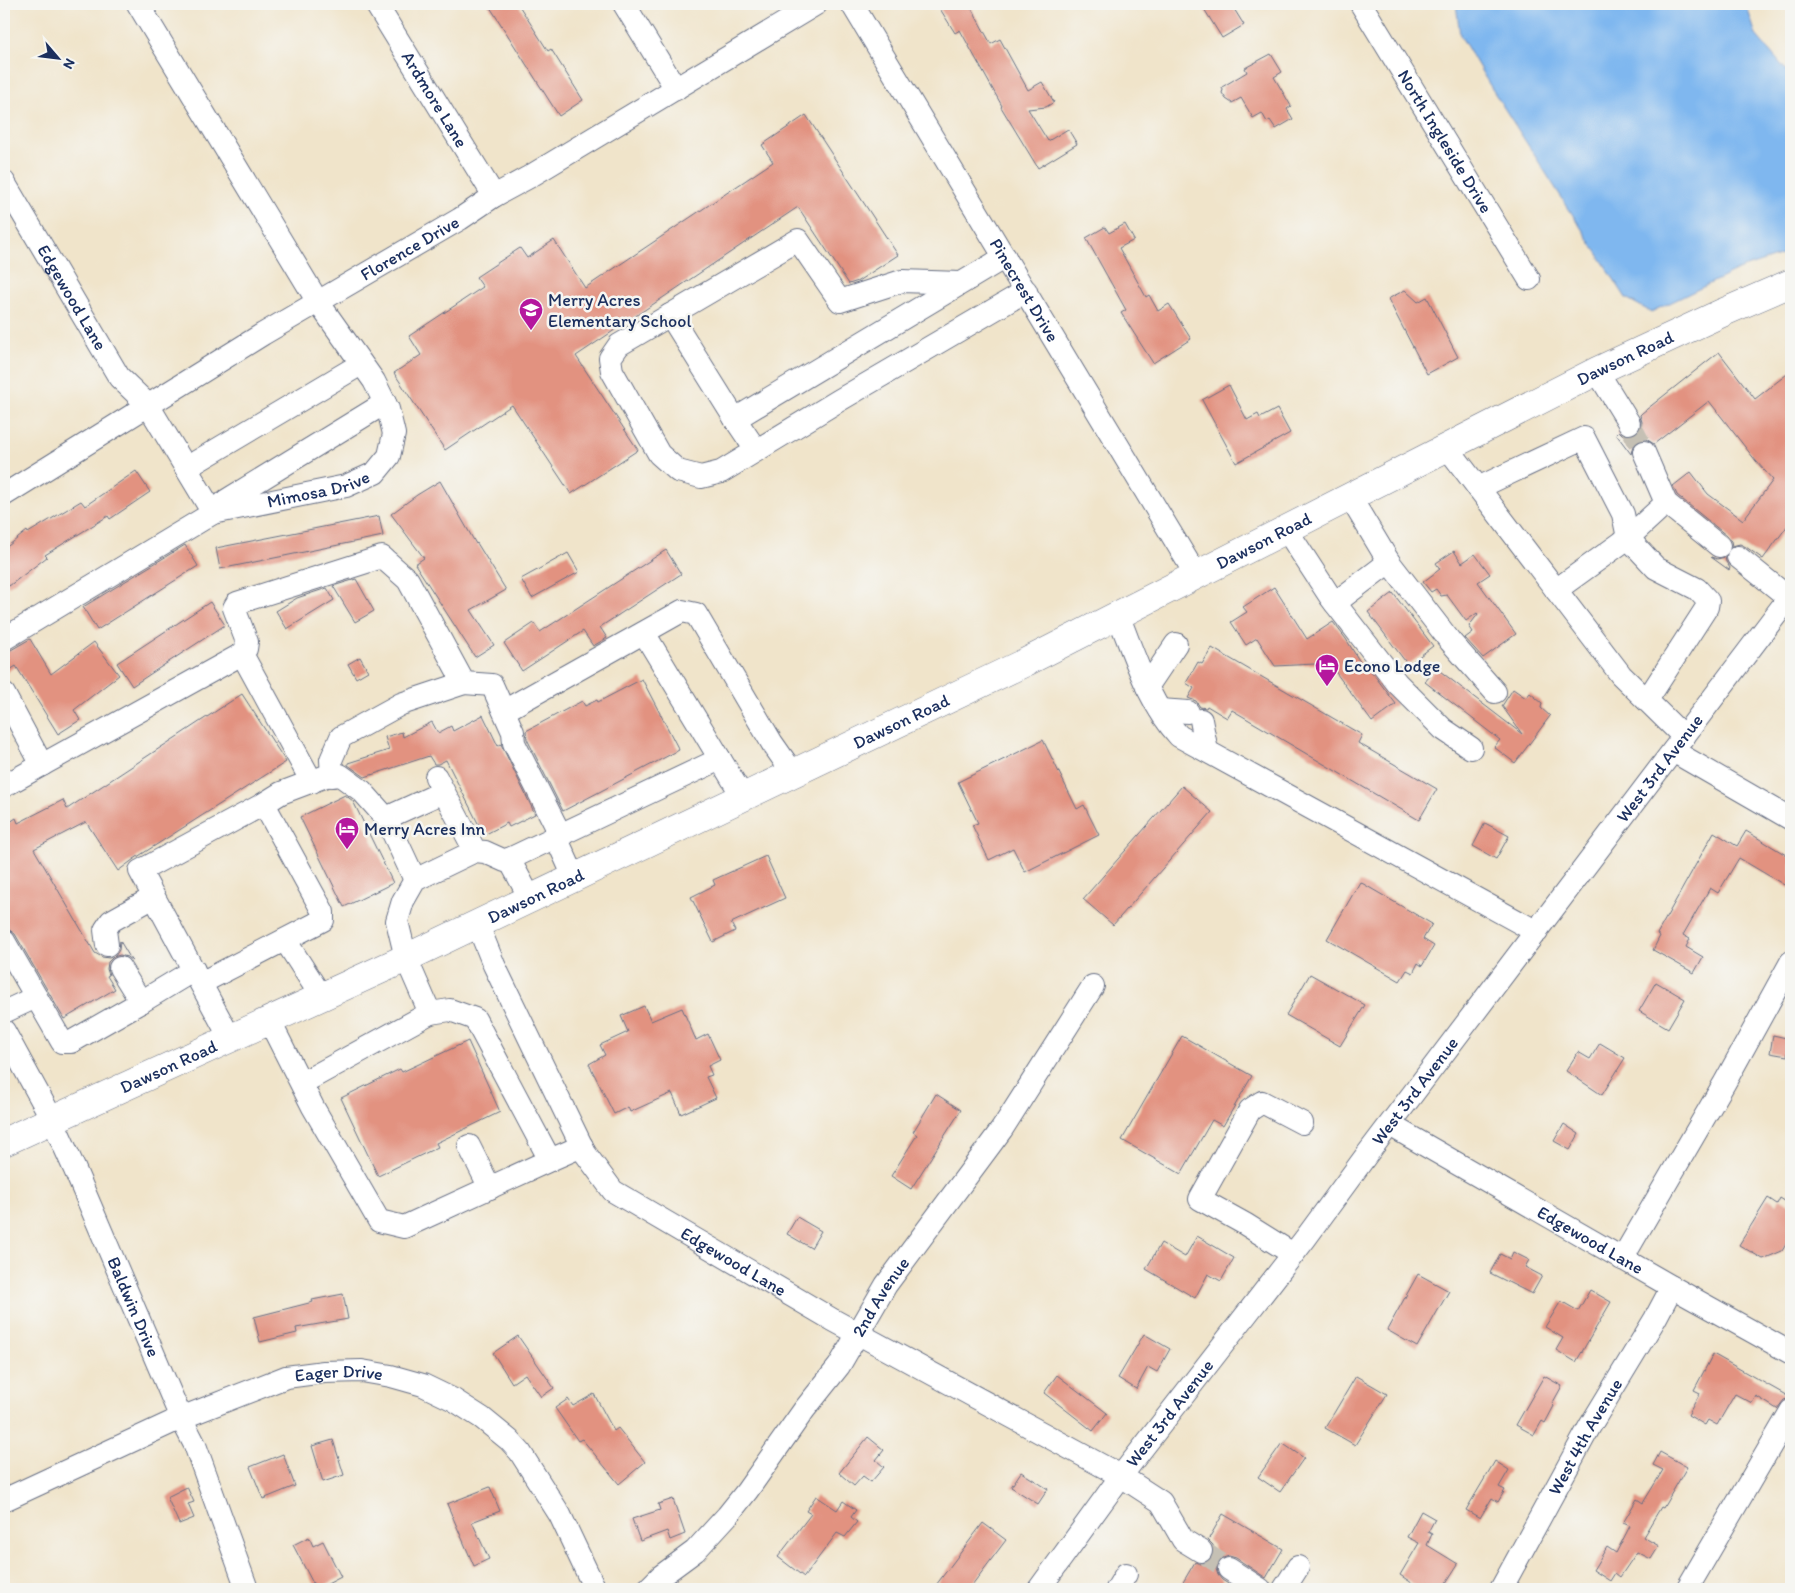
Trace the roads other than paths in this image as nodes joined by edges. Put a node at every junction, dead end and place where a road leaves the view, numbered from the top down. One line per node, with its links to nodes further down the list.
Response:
1 (138, 4): 15 (street, Mimosa Drive)
2 (376, 4): 9 (street, Ardmore Lane)
3 (624, 4): 7 (street)
4 (816, 4): 7 (street, Florence Drive)
5 (852, 4): 10 (street, Pinecrest Drive)
6 (1361, 4): 11 (street, North Ingleside Drive)
7 (676, 89): 9 (street, Florence Drive)
8 (4, 182): 20 (street, Edgewood Lane)
9 (494, 196): 15 (street, Florence Drive)
10 (1005, 256): 12 (street); 14 (street, Pinecrest Drive)
11 (1529, 279)
12 (960, 283): 16 (street); 21 (street)
13 (1791, 283): 18 (main road, Dawson Road)
14 (1026, 291): 24 (street); 37 (street, Pinecrest Drive)
15 (318, 302): 17 (street, Mimosa Drive); 20 (street, Florence Drive)
16 (670, 315): 21 (street); 24 (street)
17 (361, 364): 19 (street, Mimosa Drive); 26 (street)
18 (1597, 371): 22 (street); 23 (main road, Dawson Road)
19 (385, 403): 31 (street); 31 (street, Mimosa Drive)
20 (148, 405): 26 (street); 28 (street, Florence Drive)
21 (735, 420): 24 (street)
22 (1629, 423)
23 (1447, 447): 27 (street); 29 (main road, Dawson Road)
24 (756, 450)
25 (1644, 452): 30 (street)
26 (186, 468): 31 (street)
27 (1478, 488): 33 (street); 38 (street)
28 (4, 495)
29 (1350, 497): 32 (main road, Dawson Road); 36 (street)
30 (1666, 503): 33 (street); 34 (street)
31 (213, 514): 43 (street, Mimosa Drive)
32 (1286, 529): 37 (main road, Dawson Road); 40 (street)
33 (1628, 538): 38 (street); 50 (street)
34 (1719, 546)
35 (1738, 557): 39 (street)
36 (1389, 562): 40 (street); 48 (street)
37 (1196, 575): 41 (main road, Dawson Road)
38 (1556, 590): 50 (street)
39 (1790, 596): 53 (street, West 3rd Avenue)
40 (1335, 603): 54 (street)
41 (1118, 615): 47 (street); 58 (main road, Dawson Road)
42 (644, 633): 52 (street); 56 (street); 58 (street)
43 (4, 639)
44 (1176, 644): 47 (street)
45 (242, 654): 46 (street); 57 (street); 59 (street)
46 (464, 683): 52 (street); 59 (street)
47 (1147, 687): 51 (street)
48 (1495, 692)
49 (4, 694): 57 (street)
50 (1647, 700): 53 (street)
51 (1160, 710): 55 (street); 55 (street)
52 (504, 711): 65 (street)
53 (1679, 744): 64 (street); 73 (street, West 3rd Avenue)
54 (1472, 748)
55 (1208, 751): 73 (street)
56 (720, 759): 61 (street); 65 (street)
57 (42, 765): 60 (street)
58 (793, 773): 61 (main road, Dawson Road)
59 (322, 779): 62 (street); 63 (street)
60 (4, 786)
61 (743, 797): 68 (main road, Dawson Road)
62 (264, 804): 70 (street); 74 (street)
63 (386, 818): 66 (street); 69 (street)
64 (1791, 819)
65 (556, 837): 67 (street); 68 (street)
66 (475, 851): 67 (street); 69 (street)
67 (509, 859): 71 (street)
68 (574, 877): 71 (main road, Dawson Road)
69 (415, 880): 77 (street)
70 (154, 897): 76 (street); 80 (street)
71 (530, 898): 72 (main road, Dawson Road)
72 (477, 923): 77 (main road, Dawson Road); 96 (street, Edgewood Lane)
73 (1537, 932): 93 (street, West 3rd Avenue)
74 (286, 940): 80 (street); 82 (street)
75 (4, 941): 83 (street)
76 (107, 945)
77 (406, 958): 82 (main road, Dawson Road); 86 (street)
78 (1791, 962): 100 (street)
79 (120, 968): 84 (street)
80 (198, 977): 84 (street); 89 (street)
81 (1093, 986): 102 (street, 2nd Avenue)
82 (321, 996): 87 (main road, Dawson Road)
83 (36, 997): 84 (street); 85 (street)
84 (141, 1002)
85 (4, 1012)
86 (430, 1013): 90 (street); 97 (street)
87 (270, 1020): 89 (main road, Dawson Road); 90 (street)
88 (4, 1031): 91 (street, Baldwin Drive)
89 (230, 1038): 91 (main road, Dawson Road)
90 (302, 1083): 98 (street)
91 (52, 1119): 94 (main road, Dawson Road); 105 (street, Baldwin Drive)
92 (1302, 1123): 99 (street)
93 (1390, 1125): 99 (street, West 3rd Avenue); 100 (street, Edgewood Lane)
94 (4, 1142)
95 (469, 1146): 98 (street)
96 (582, 1146): 97 (street); 102 (street, Edgewood Lane)
97 (550, 1160): 98 (street)
98 (490, 1188)
99 (1293, 1254): 106 (street, West 3rd Avenue)
100 (1622, 1259): 101 (street, Edgewood Lane)
101 (1672, 1287): 103 (street, Edgewood Lane); 117 (street, West 4th Avenue)
102 (858, 1334): 106 (street, Edgewood Lane); 113 (street, 2nd Avenue)
103 (1791, 1352)
104 (1791, 1411): 118 (street)
105 (181, 1418): 107 (street, Eager Drive); 111 (street, Baldwin Drive); 112 (street, Eager Drive)
106 (1121, 1476): 108 (street, Edgewood Lane); 114 (street, West 3rd Avenue)
107 (4, 1500)
108 (1201, 1551)
109 (1298, 1567): 116 (street)
110 (1229, 1569): 115 (street)
111 (247, 1589)
112 (595, 1589)
113 (648, 1589)
114 (1039, 1589)
115 (1260, 1589)
116 (1284, 1589)
117 (1501, 1589)
118 (1688, 1589)

